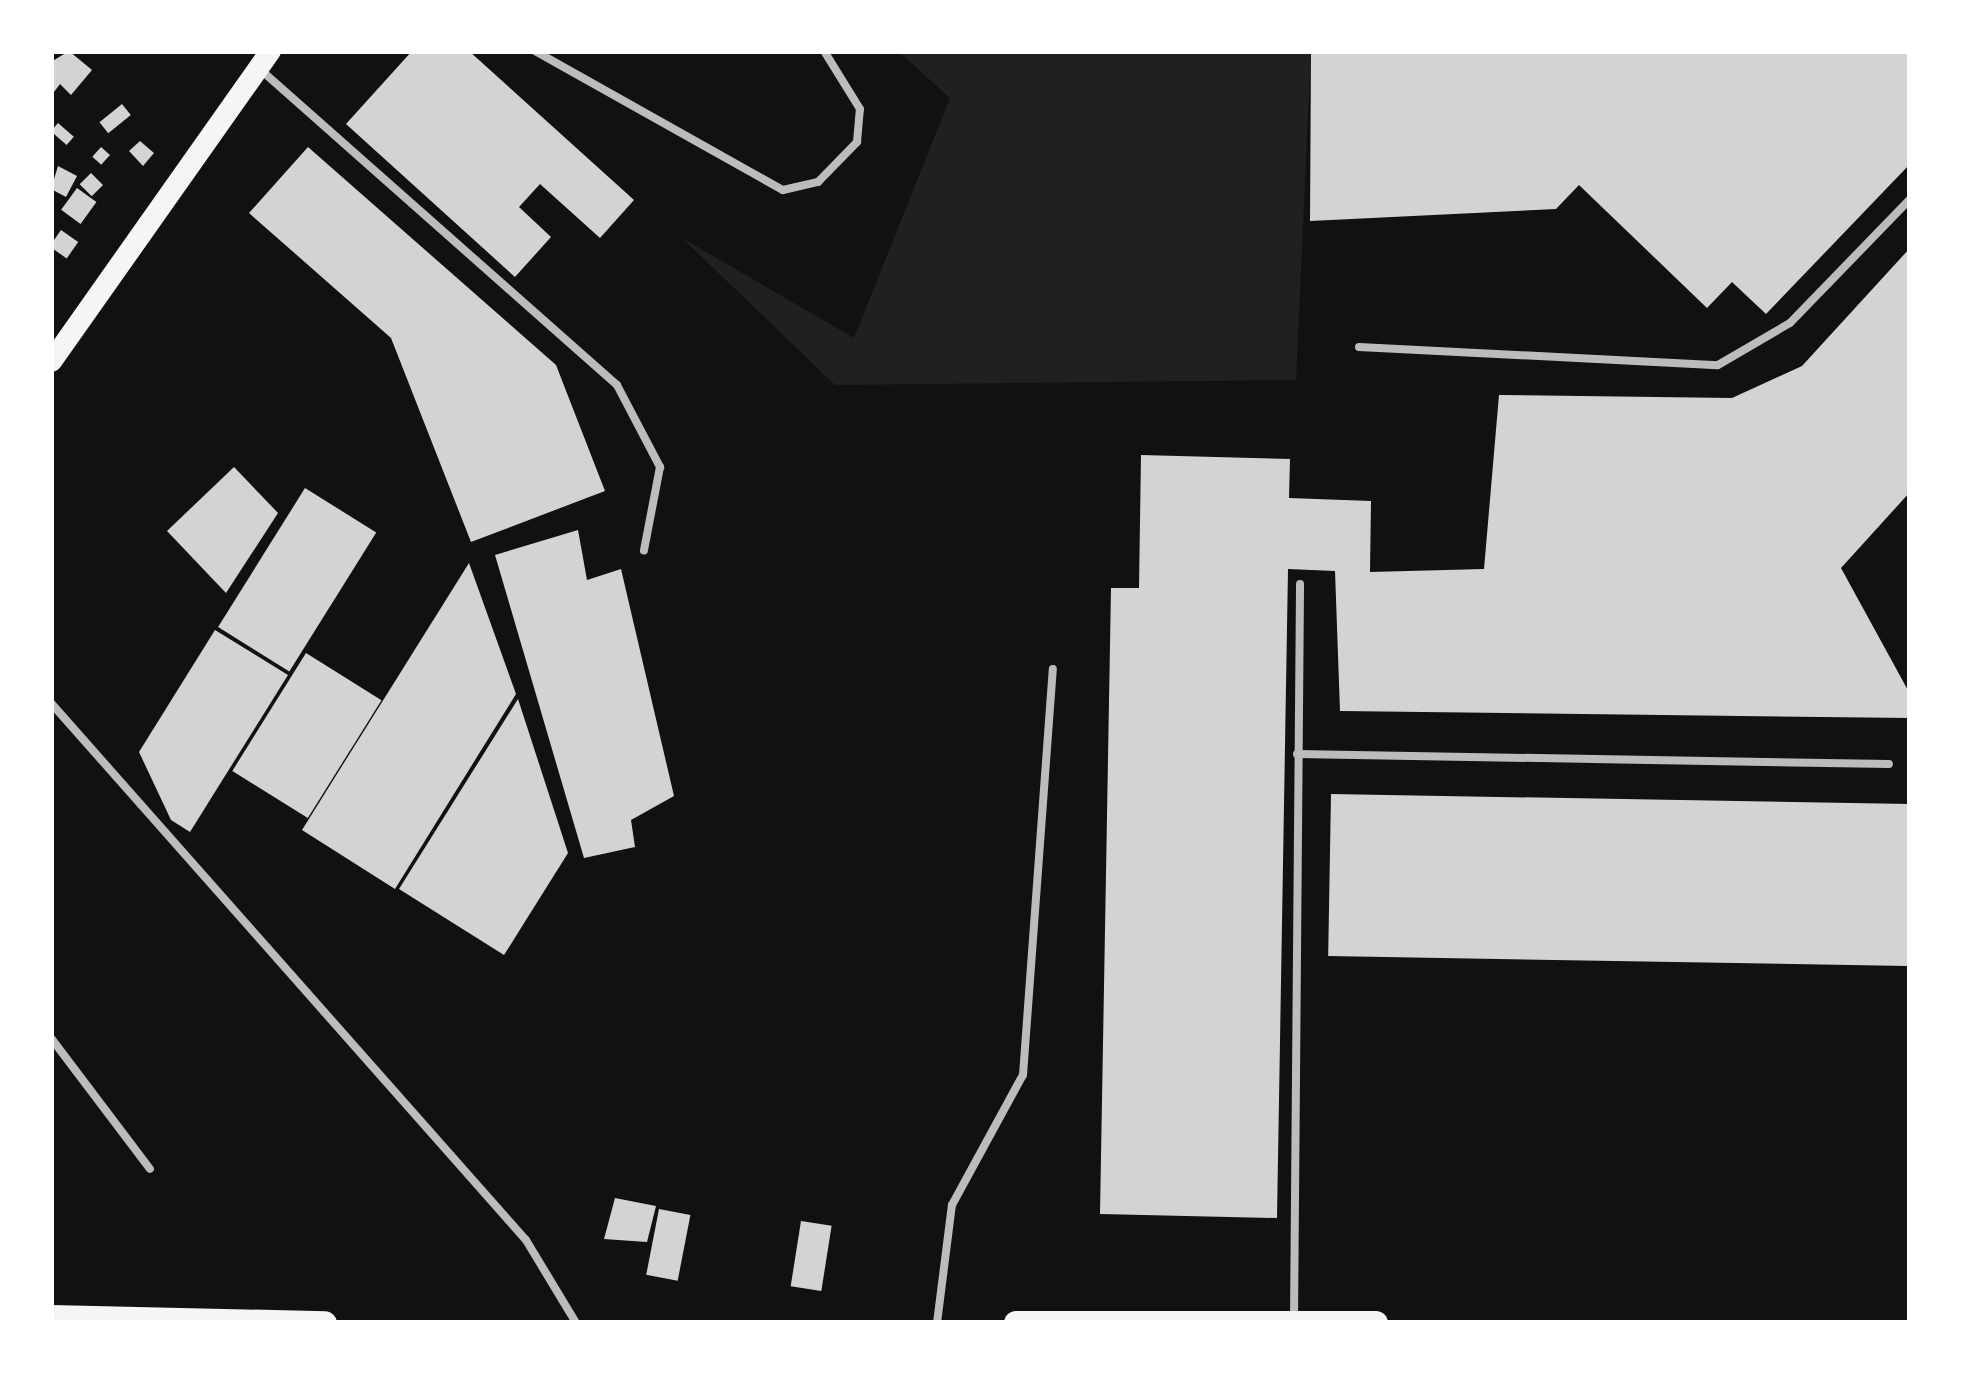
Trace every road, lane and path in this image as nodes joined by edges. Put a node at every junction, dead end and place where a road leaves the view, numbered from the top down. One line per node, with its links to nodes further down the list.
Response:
1 (535, 51): 2 (lane)
2 (824, 51)
3 (264, 59): 6 (main road); 7 (lane)
4 (1910, 199): 5 (lane)
5 (1359, 347)
6 (51, 361)
7 (644, 550)
8 (1300, 584): 11 (lane)
9 (1053, 669): 19 (lane)
10 (51, 703): 18 (lane)
11 (1297, 754): 12 (lane); 16 (lane)
12 (1889, 764)
13 (51, 1038): 14 (lane)
14 (150, 1169)
15 (51, 1316): 17 (highway)
16 (1294, 1322): 20 (highway); 21 (highway)
17 (326, 1323)
18 (576, 1323)
19 (937, 1323)
20 (1016, 1323)
21 (1376, 1323)

